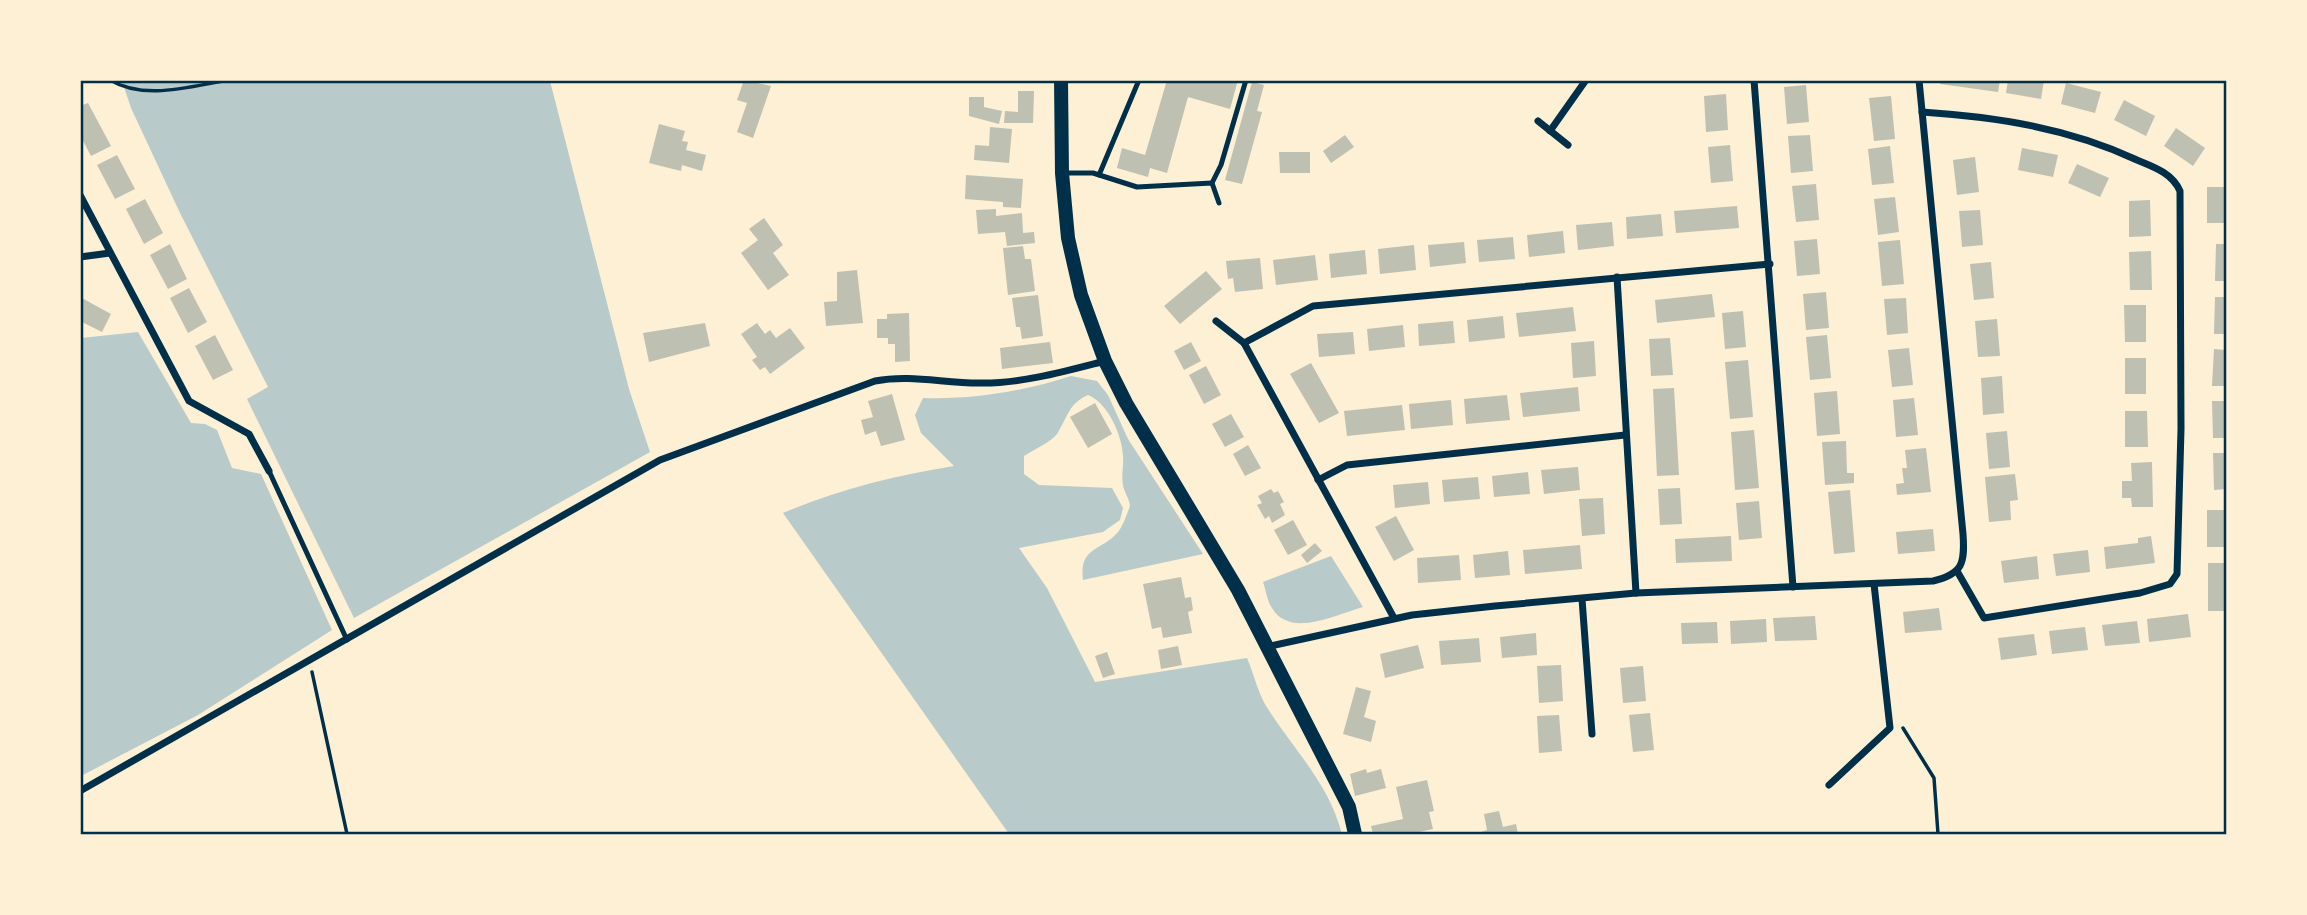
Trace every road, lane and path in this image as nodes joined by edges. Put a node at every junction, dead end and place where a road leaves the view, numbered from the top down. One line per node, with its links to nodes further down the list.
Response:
1 (110, 80): 2 (path)
2 (229, 80)
3 (1061, 80): 13 (main road)
4 (1139, 80): 14 (lane)
5 (1246, 80): 15 (lane)
6 (1586, 80): 11 (street)
7 (1754, 80): 20 (street)
8 (1919, 80): 9 (street)
9 (1922, 112): 28 (street); 28 (street)
10 (1538, 121): 11 (street)
11 (1550, 131): 12 (street)
12 (1568, 145)
13 (1062, 173): 14 (lane); 24 (main road)
14 (1099, 175): 15 (lane)
15 (1212, 183): 17 (lane)
16 (80, 194): 18 (street)
17 (1219, 202)
18 (110, 253): 19 (street); 26 (street)
19 (80, 257)
20 (1770, 264): 21 (street); 30 (street)
21 (1617, 277): 23 (street); 25 (street)
22 (1216, 321): 23 (street)
23 (1244, 343): 27 (street)
24 (1105, 361): 34 (street); 35 (main road)
25 (1625, 435): 27 (street); 31 (street)
26 (270, 471): 34 (lane)
27 (1318, 480): 33 (street)
28 (1957, 571): 29 (street)
29 (1874, 584): 30 (street); 39 (street)
30 (1793, 587): 31 (street)
31 (1636, 593): 32 (street)
32 (1582, 599): 33 (street); 38 (street)
33 (1394, 618): 35 (street)
34 (347, 640): 36 (street)
35 (1266, 647): 42 (main road)
36 (310, 662): 40 (street); 41 (path)
37 (1902, 717): 43 (path)
38 (1592, 734)
39 (1829, 785)
40 (80, 791)
41 (347, 835)
42 (1355, 835)
43 (1938, 835)

